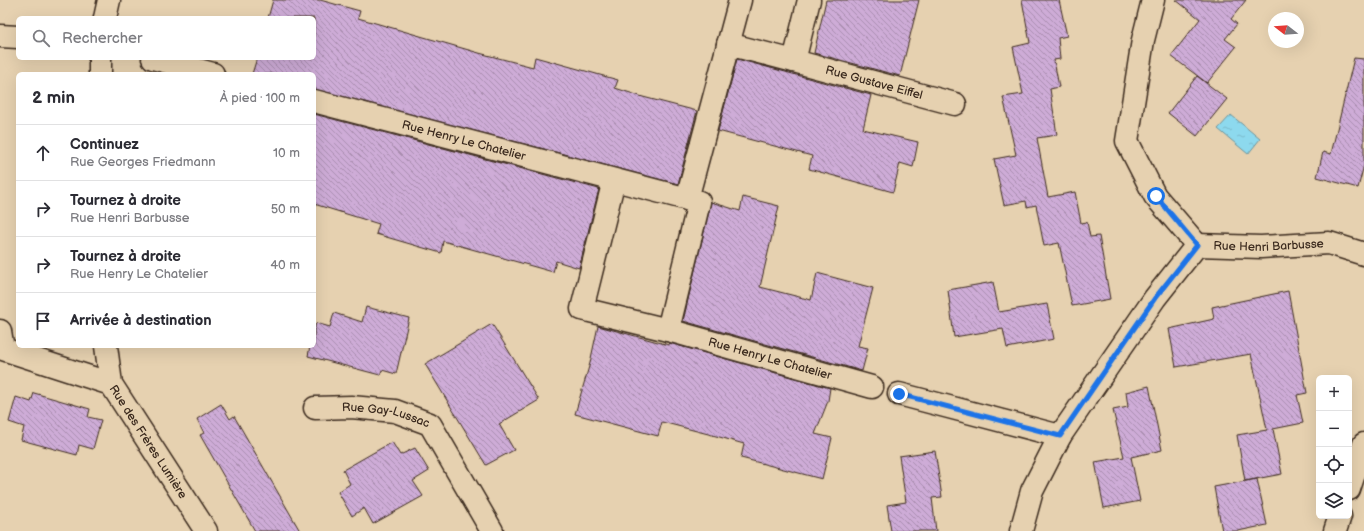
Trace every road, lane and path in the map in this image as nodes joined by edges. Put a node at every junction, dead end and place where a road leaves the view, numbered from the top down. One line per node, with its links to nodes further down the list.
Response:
1 (109, 0): 5 (street)
2 (740, 0): 8 (street)
3 (809, 0): 11 (street)
4 (1153, 0): 18 (street)
5 (105, 16)
6 (0, 36): 7 (street)
7 (16, 37)
8 (728, 44): 11 (street, Rue Gustave Eiffel); 17 (street)
9 (100, 60): 12 (street)
10 (160, 60): 13 (street)
11 (794, 61): 15 (street, Rue Gustave Eiffel)
12 (100, 72)
13 (206, 72)
14 (316, 102): 16 (street, Rue Henry Le Chatelier)
15 (956, 104)
16 (614, 180): 17 (street, Rue Henry Le Chatelier); 20 (street, Rue Henry Le Chatelier)
17 (687, 199): 20 (street)
18 (1197, 245): 19 (street, Rue Henri Barbusse); 27 (street, Rue Henri Barbusse)
19 (1364, 254)
20 (668, 330): 24 (street, Rue Henry Le Chatelier)
21 (0, 331): 23 (street)
22 (106, 348): 23 (street, Rue des Frères Lumière)
23 (111, 384): 31 (street, Rue des Frères Lumière)
24 (872, 387)
25 (899, 394): 27 (street)
26 (314, 408): 32 (street, Rue Gay-Lussac)
27 (1060, 436): 33 (street, Rue Henri Barbusse)
28 (1364, 444): 29 (street)
29 (1351, 483)
30 (1339, 519): 34 (street)
31 (206, 531)
32 (492, 531)
33 (1021, 531)
34 (1335, 531)

